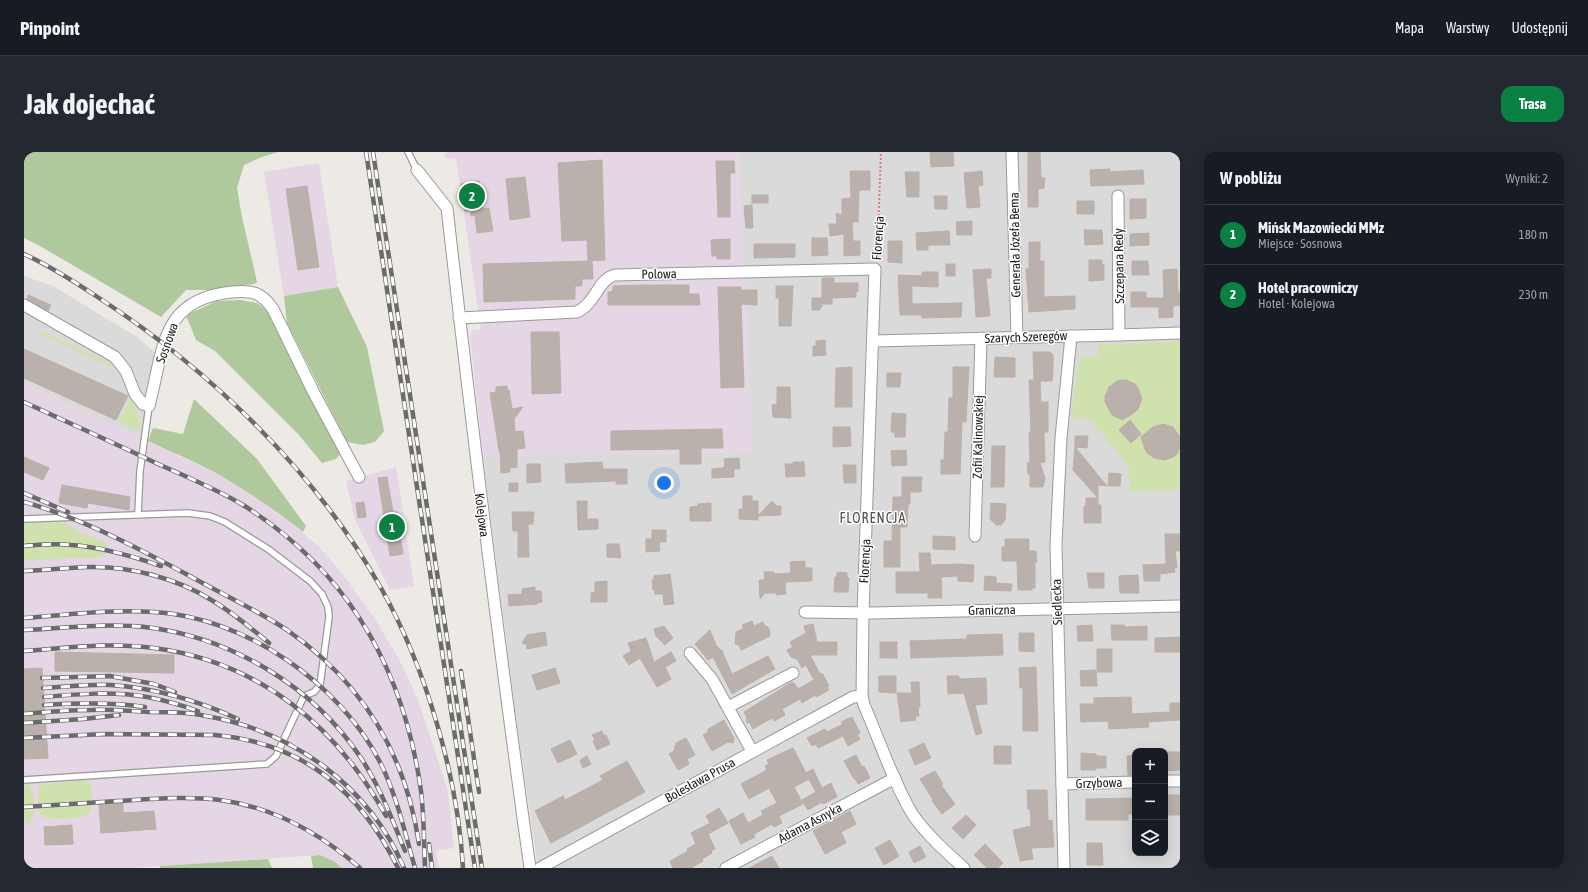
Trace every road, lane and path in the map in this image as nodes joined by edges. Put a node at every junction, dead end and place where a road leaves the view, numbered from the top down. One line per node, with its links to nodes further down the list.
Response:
1 (408, 152): 4 (lane)
2 (881, 152): 6 (path, Florencja)
3 (1012, 152): 12 (street, Generała Józefa Bema)
4 (417, 170): 8 (street, Kolejowa)
5 (1118, 196): 11 (street, Szczepana Redy)
6 (875, 269): 8 (street, Polowa); 14 (street, Florencja)
7 (24, 306): 15 (street)
8 (459, 318): 35 (street, Kolejowa)
9 (1180, 333): 11 (street, Szarych Szeregów)
10 (1071, 336): 11 (street, Szarych Szeregów); 12 (street, Szarych Szeregów); 21 (street, Siedlecka)
11 (1119, 336)
12 (1017, 337): 13 (street, Szarych Szeregów)
13 (981, 338): 14 (street, Szarych Szeregów); 19 (street, Zofii Kalinowskiej)
14 (873, 341): 23 (street, Florencja)
15 (148, 406): 16 (street, Sosnowa); 17 (lane)
16 (359, 477)
17 (138, 514): 18 (lane); 30 (lane)
18 (24, 519)
19 (975, 536)
20 (1180, 606): 21 (street, Graniczna)
21 (1057, 608): 23 (street, Graniczna); 34 (street, Siedlecka)
22 (805, 612): 23 (street, Graniczna)
23 (863, 613): 26 (street, Florencja)
24 (690, 653): 27 (street)
25 (793, 673): 27 (street)
26 (862, 696): 28 (street, Bolesława Prusa); 29 (street, Florencja)
27 (728, 707): 28 (street)
28 (752, 751): 36 (street, Bolesława Prusa)
29 (895, 778): 37 (street, Adama Asnyka); 38 (street, Florencja)
30 (24, 780)
31 (1168, 781): 32 (street)
32 (1180, 781)
33 (1132, 782): 34 (street, Grzybowa)
34 (1062, 784): 39 (street, Siedlecka)
35 (530, 868)
36 (540, 868)
37 (726, 868)
38 (964, 868)
39 (1064, 868)

